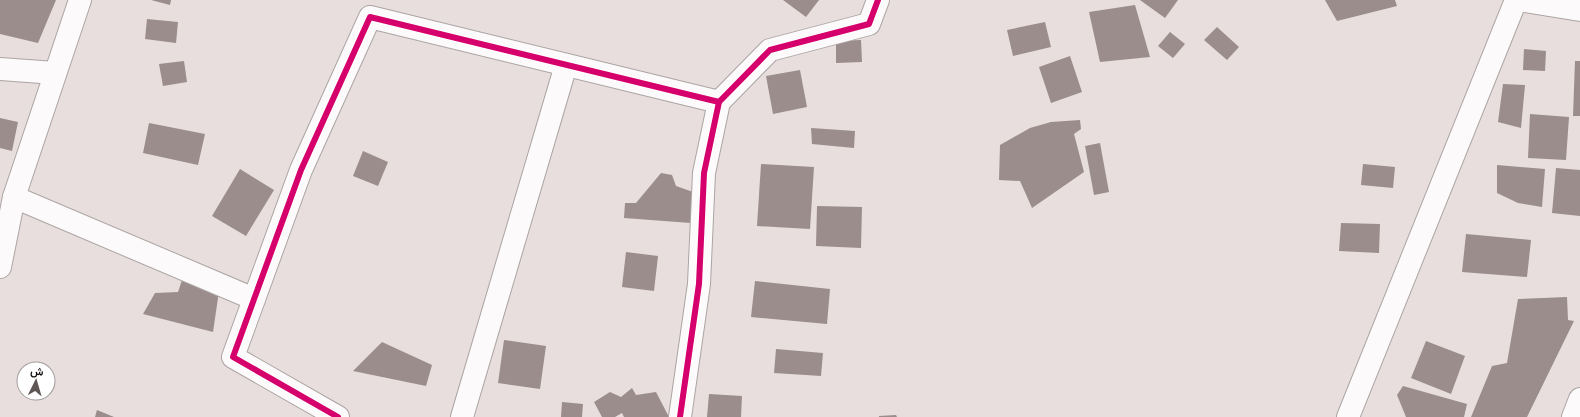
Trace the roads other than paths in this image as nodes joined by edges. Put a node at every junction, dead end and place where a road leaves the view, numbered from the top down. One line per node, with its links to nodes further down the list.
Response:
1 (80, 0): 7 (street)
2 (878, 0): 8 (street)
3 (1517, 0): 4 (street); 16 (street)
4 (1580, 10)
5 (566, 65): 8 (street); 11 (street); 14 (street)
6 (0, 69): 7 (street)
7 (55, 73): 9 (street)
8 (719, 102): 15 (street)
9 (14, 197): 10 (street); 11 (street)
10 (0, 267)
11 (254, 299): 13 (street)
12 (1580, 399): 17 (street)
13 (338, 417)
14 (462, 417)
15 (680, 417)
16 (1348, 417)
17 (1573, 417)

